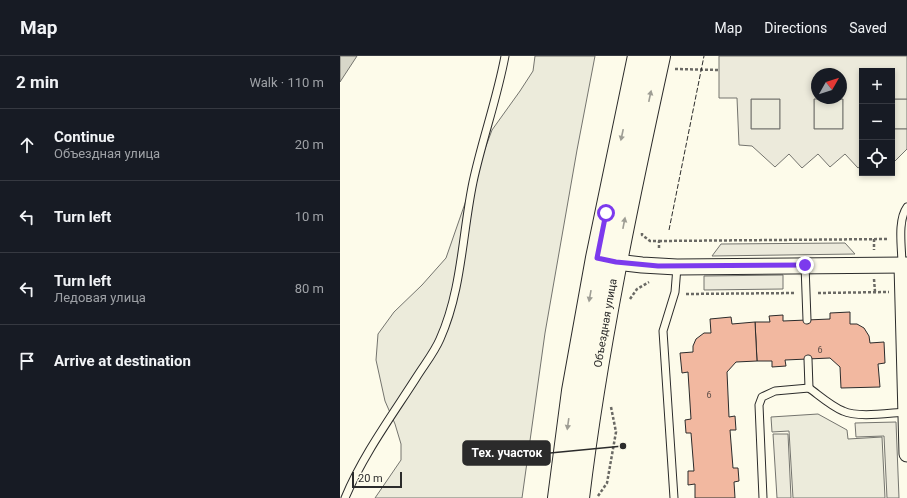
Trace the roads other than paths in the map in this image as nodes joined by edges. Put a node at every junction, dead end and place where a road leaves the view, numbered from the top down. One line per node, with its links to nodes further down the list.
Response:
1 (505, 56): 14 (lane)
2 (639, 56): 5 (main road, Объездная улица, one-way to 5)
3 (667, 62): 5 (main road, Объездная улица, one-way to 3)
4 (907, 207): 6 (lane)
5 (607, 260): 8 (street); 15 (main road, Объездная улица, one-way to 15); 16 (main road, Объездная улица)
6 (905, 264): 7 (street); 12 (street)
7 (805, 265): 8 (street); 9 (lane)
8 (677, 267): 17 (lane)
9 (807, 320)
10 (808, 359): 11 (lane)
11 (809, 388): 12 (lane); 18 (lane)
12 (905, 412): 13 (street)
13 (907, 454)
14 (345, 498)
15 (559, 498)
16 (578, 498)
17 (674, 498)
18 (763, 498)

